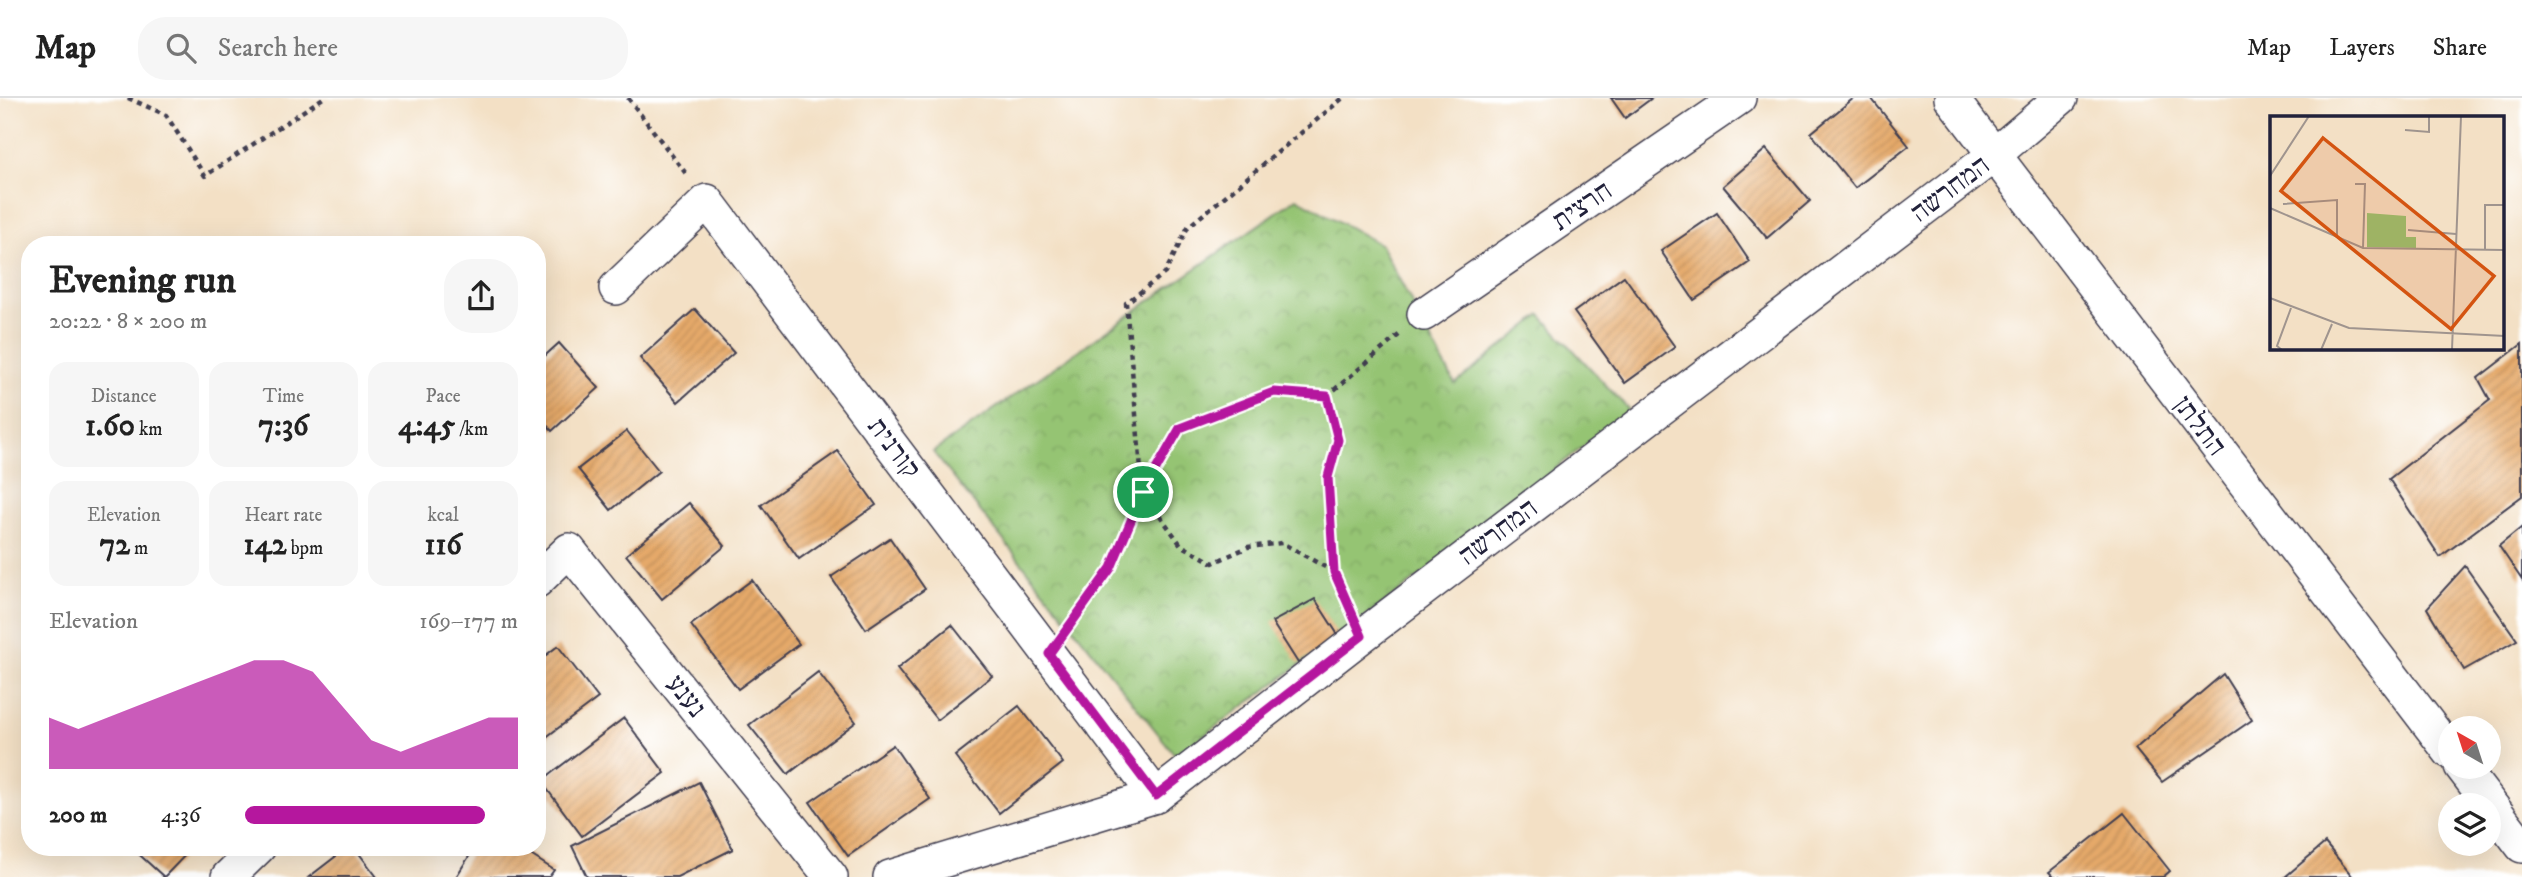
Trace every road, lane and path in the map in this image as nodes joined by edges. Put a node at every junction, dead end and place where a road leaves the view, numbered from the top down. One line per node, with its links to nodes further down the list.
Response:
1 (128, 98): 2 (path)
2 (323, 98)
3 (628, 98): 9 (path)
4 (1343, 98): 13 (path)
5 (1739, 98): 11 (street, חרצית)
6 (1951, 98): 8 (street, התלתן)
7 (2061, 98): 8 (street, המחרשה)
8 (1993, 156): 16 (street, המחרשה); 18 (street, התלתן)
9 (707, 201): 10 (street); 17 (street, קורנית)
10 (616, 288)
11 (1424, 314): 12 (path)
12 (1327, 396): 13 (path); 15 (path)
13 (1143, 492): 15 (path); 17 (path)
14 (546, 572): 24 (street, נענע)
15 (1334, 572): 16 (path)
16 (1362, 636): 20 (street, המחרשה)
17 (1049, 654): 20 (street, קורנית)
18 (2438, 736)
19 (2471, 779): 21 (street)
20 (1156, 796): 25 (street, המחרשה)
21 (2522, 846)
22 (250, 856): 23 (street)
23 (228, 877)
24 (831, 877)
25 (890, 877)

